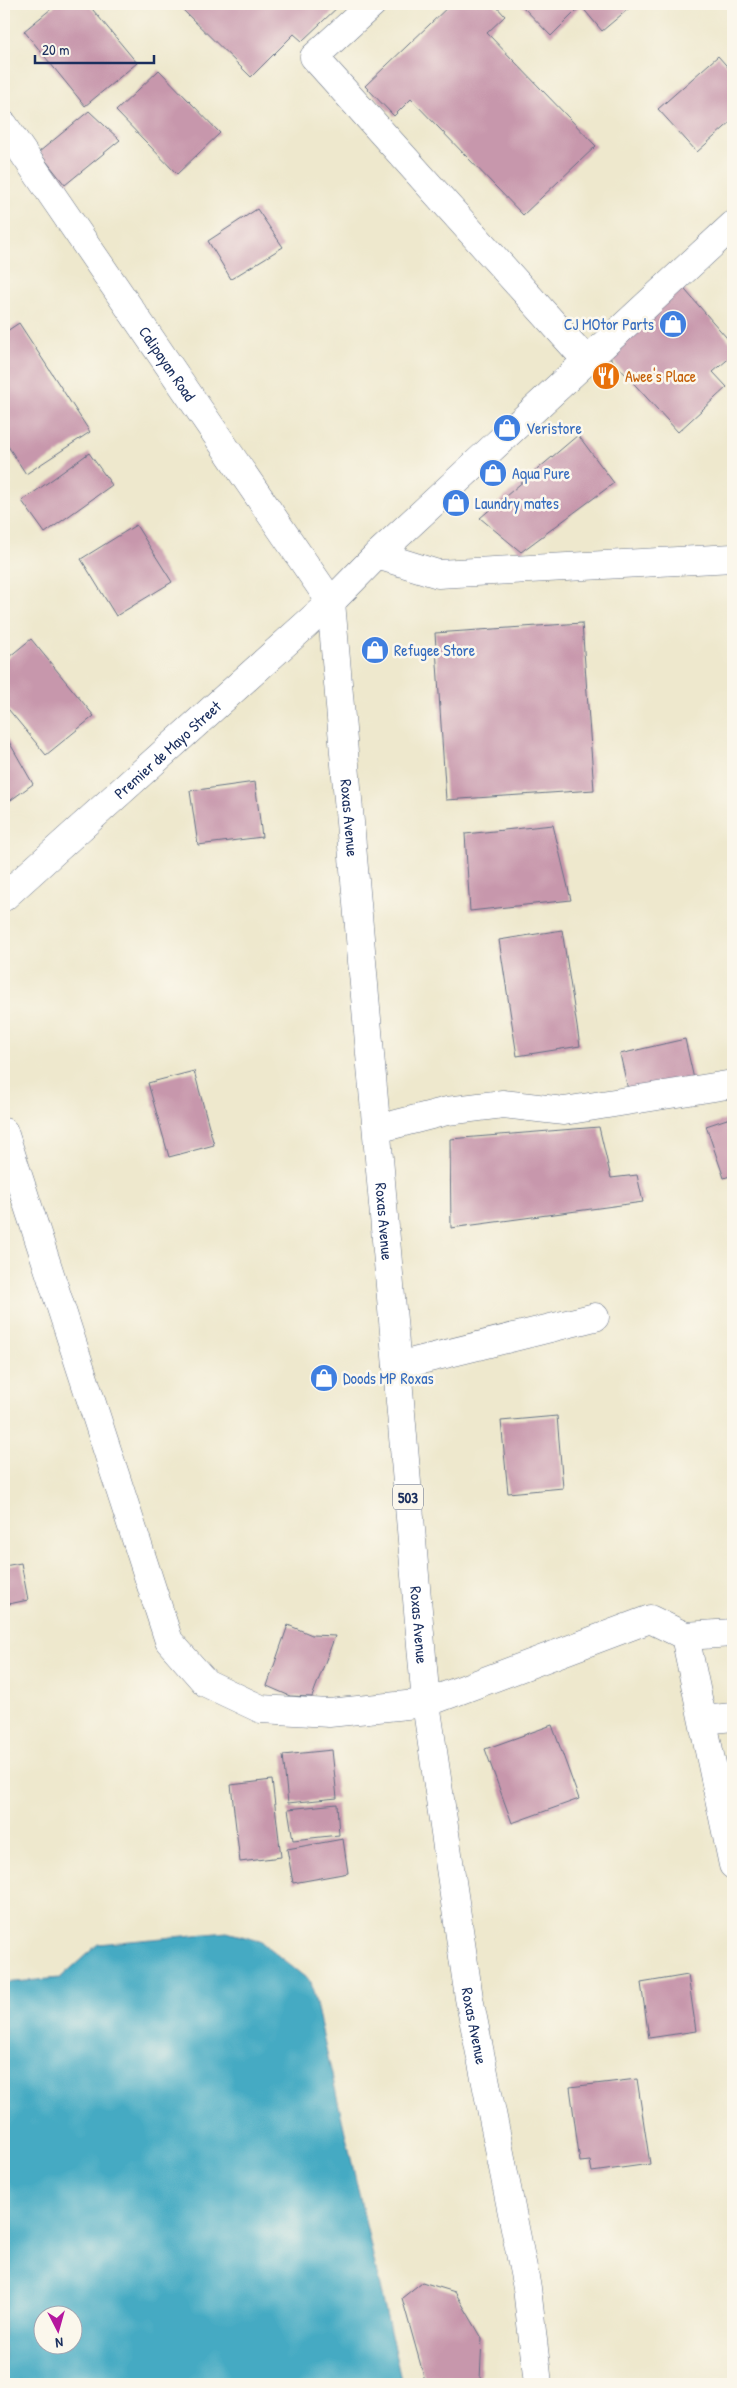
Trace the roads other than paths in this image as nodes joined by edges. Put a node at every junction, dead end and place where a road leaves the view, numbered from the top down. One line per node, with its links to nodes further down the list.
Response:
1 (372, 4): 4 (main road)
2 (4, 125): 7 (main road, Calipayan Road)
3 (733, 225): 4 (main road)
4 (587, 361): 5 (main road)
5 (377, 556): 6 (main road); 7 (main road)
6 (733, 558)
7 (330, 602): 8 (main road, Premier de Mayo Street); 10 (main road, Roxas Avenue / 503)
8 (4, 898)
9 (733, 1084): 10 (main road)
10 (377, 1129): 13 (main road, Roxas Avenue / 503)
11 (4, 1132): 16 (main road)
12 (595, 1317): 13 (main road)
13 (397, 1366): 16 (main road, Roxas Avenue / 503)
14 (733, 1633): 15 (main road)
15 (686, 1636): 16 (main road); 18 (main road)
16 (426, 1703): 20 (main road, Roxas Avenue / 503)
17 (733, 1717): 18 (main road)
18 (704, 1720): 19 (main road)
19 (733, 1865)
20 (538, 2384)

